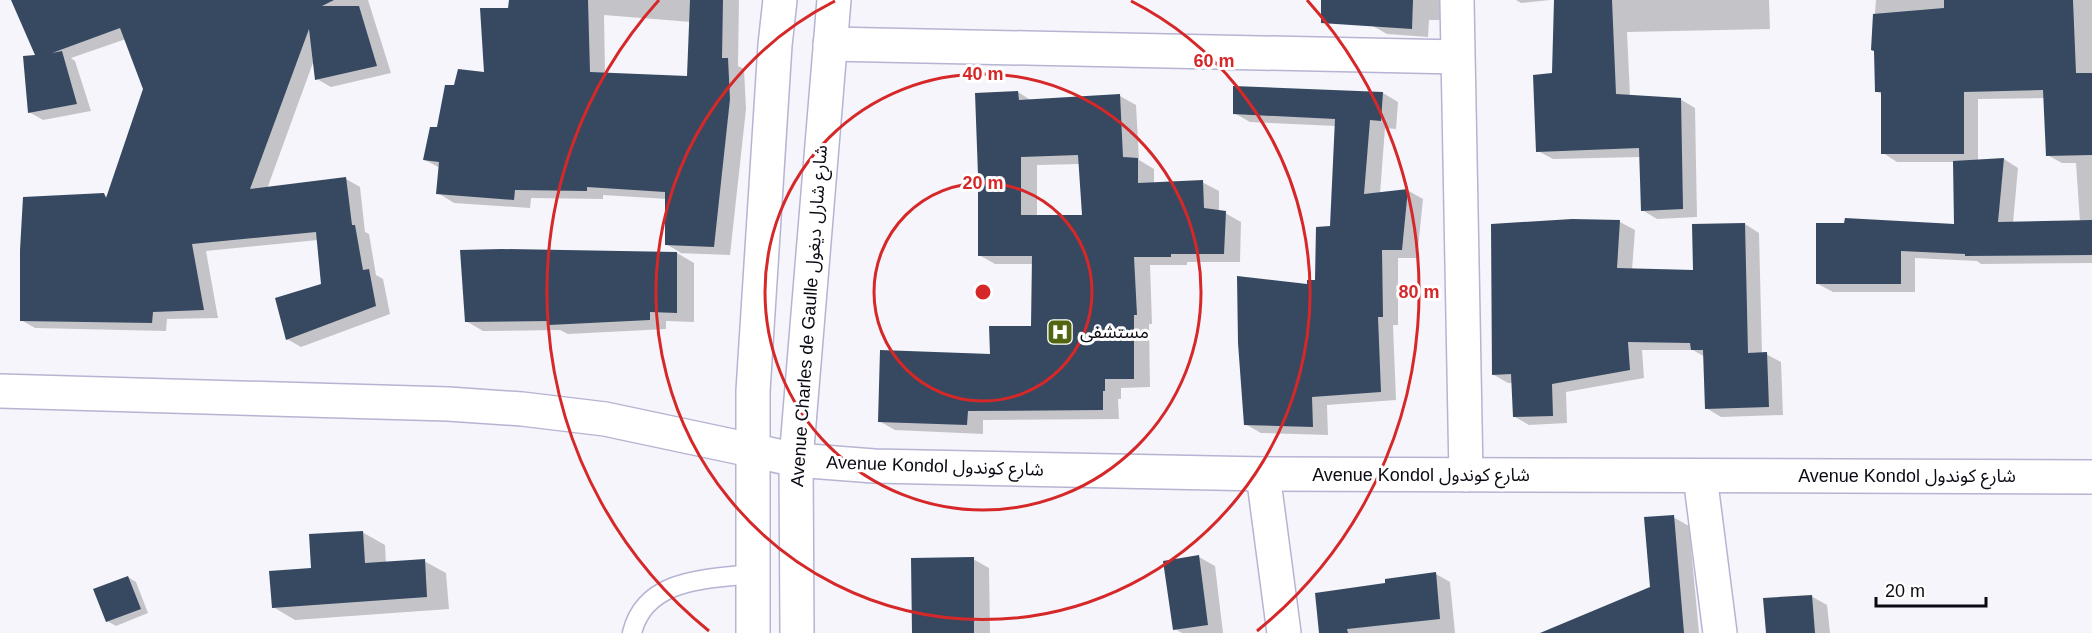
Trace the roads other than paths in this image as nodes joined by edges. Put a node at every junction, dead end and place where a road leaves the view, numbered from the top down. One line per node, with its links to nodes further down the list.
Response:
1 (780, 0): 7 (street)
2 (834, 0): 4 (street, Avenue Charles de Gaulle شارع شارل ديغول)
3 (1457, 0): 5 (street)
4 (830, 44): 5 (street); 8 (street, Avenue Charles de Gaulle شارع شارل ديغول)
5 (1458, 57): 10 (street)
6 (0, 391): 7 (street, Avenue Kondol شارع كوندول)
7 (751, 450): 8 (street, Avenue Kondol شارع كوندول); 13 (street)
8 (796, 460): 9 (street, Avenue Kondol شارع كوندول); 16 (street, Avenue Charles de Gaulle شارع شارل ديغول)
9 (1263, 474): 10 (street, Avenue Kondol شارع كوندول); 17 (street)
10 (1466, 475): 11 (street, Avenue Kondol شارع كوندول)
11 (1700, 476): 12 (street, Avenue Kondol شارع كوندول); 18 (street)
12 (2092, 477)
13 (753, 574): 14 (lane); 15 (street)
14 (632, 633)
15 (753, 633)
16 (797, 633)
17 (1284, 633)
18 (1720, 633)

